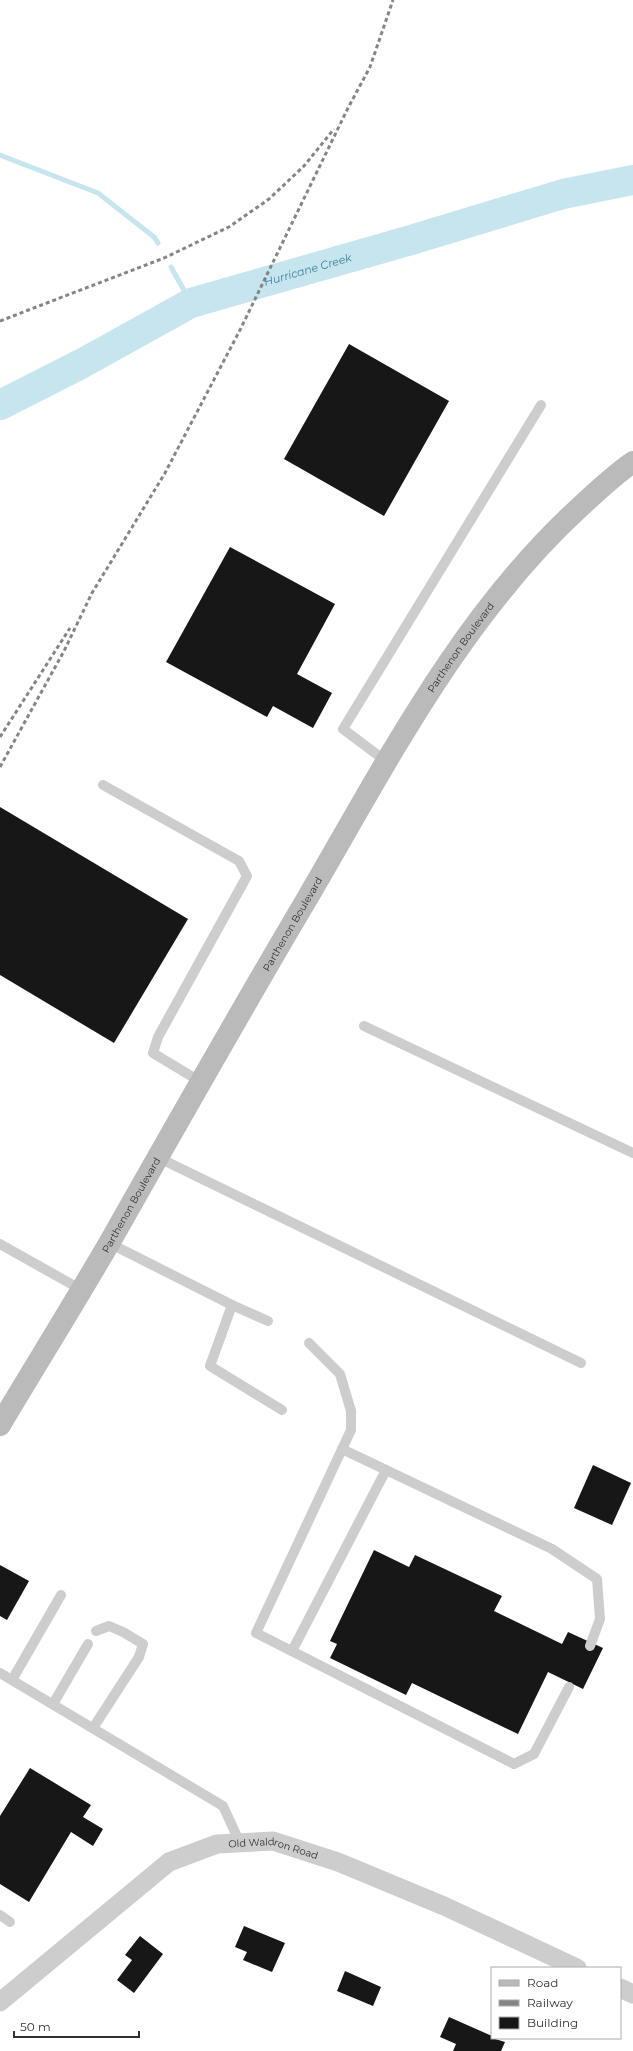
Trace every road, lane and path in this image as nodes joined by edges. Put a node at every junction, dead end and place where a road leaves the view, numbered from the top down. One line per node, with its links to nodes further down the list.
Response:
1 (540, 405): 3 (lane)
2 (633, 462): 3 (main road, Parthenon Boulevard)
3 (387, 762): 6 (main road, Parthenon Boulevard)
4 (103, 785): 6 (lane)
5 (364, 1026): 7 (lane)
6 (201, 1082): 8 (main road, Parthenon Boulevard)
7 (633, 1153)
8 (157, 1157): 9 (main road, Parthenon Boulevard); 15 (lane)
9 (109, 1243): 11 (main road, Parthenon Boulevard); 12 (lane)
10 (0, 1244): 11 (lane)
11 (80, 1289): 17 (main road, Parthenon Boulevard)
12 (232, 1305): 13 (lane); 16 (lane)
13 (268, 1321)
14 (309, 1343): 18 (lane)
15 (581, 1363)
16 (282, 1410)
17 (0, 1425)
18 (342, 1449): 19 (lane); 24 (lane)
19 (386, 1470): 23 (lane); 24 (lane)
20 (61, 1594): 26 (lane)
21 (96, 1632): 29 (lane)
22 (88, 1644): 28 (lane)
23 (590, 1646)
24 (292, 1651): 27 (lane)
25 (0, 1673): 26 (lane)
26 (12, 1680): 28 (lane)
27 (569, 1687)
28 (53, 1704): 29 (lane)
29 (93, 1728): 30 (lane)
30 (240, 1843): 33 (street, Old Waldron Road); 36 (street, Old Waldron Road)
31 (0, 1915): 32 (lane)
32 (10, 1922)
33 (575, 1967)
34 (621, 1988): 35 (street)
35 (633, 1994)
36 (0, 2002)

